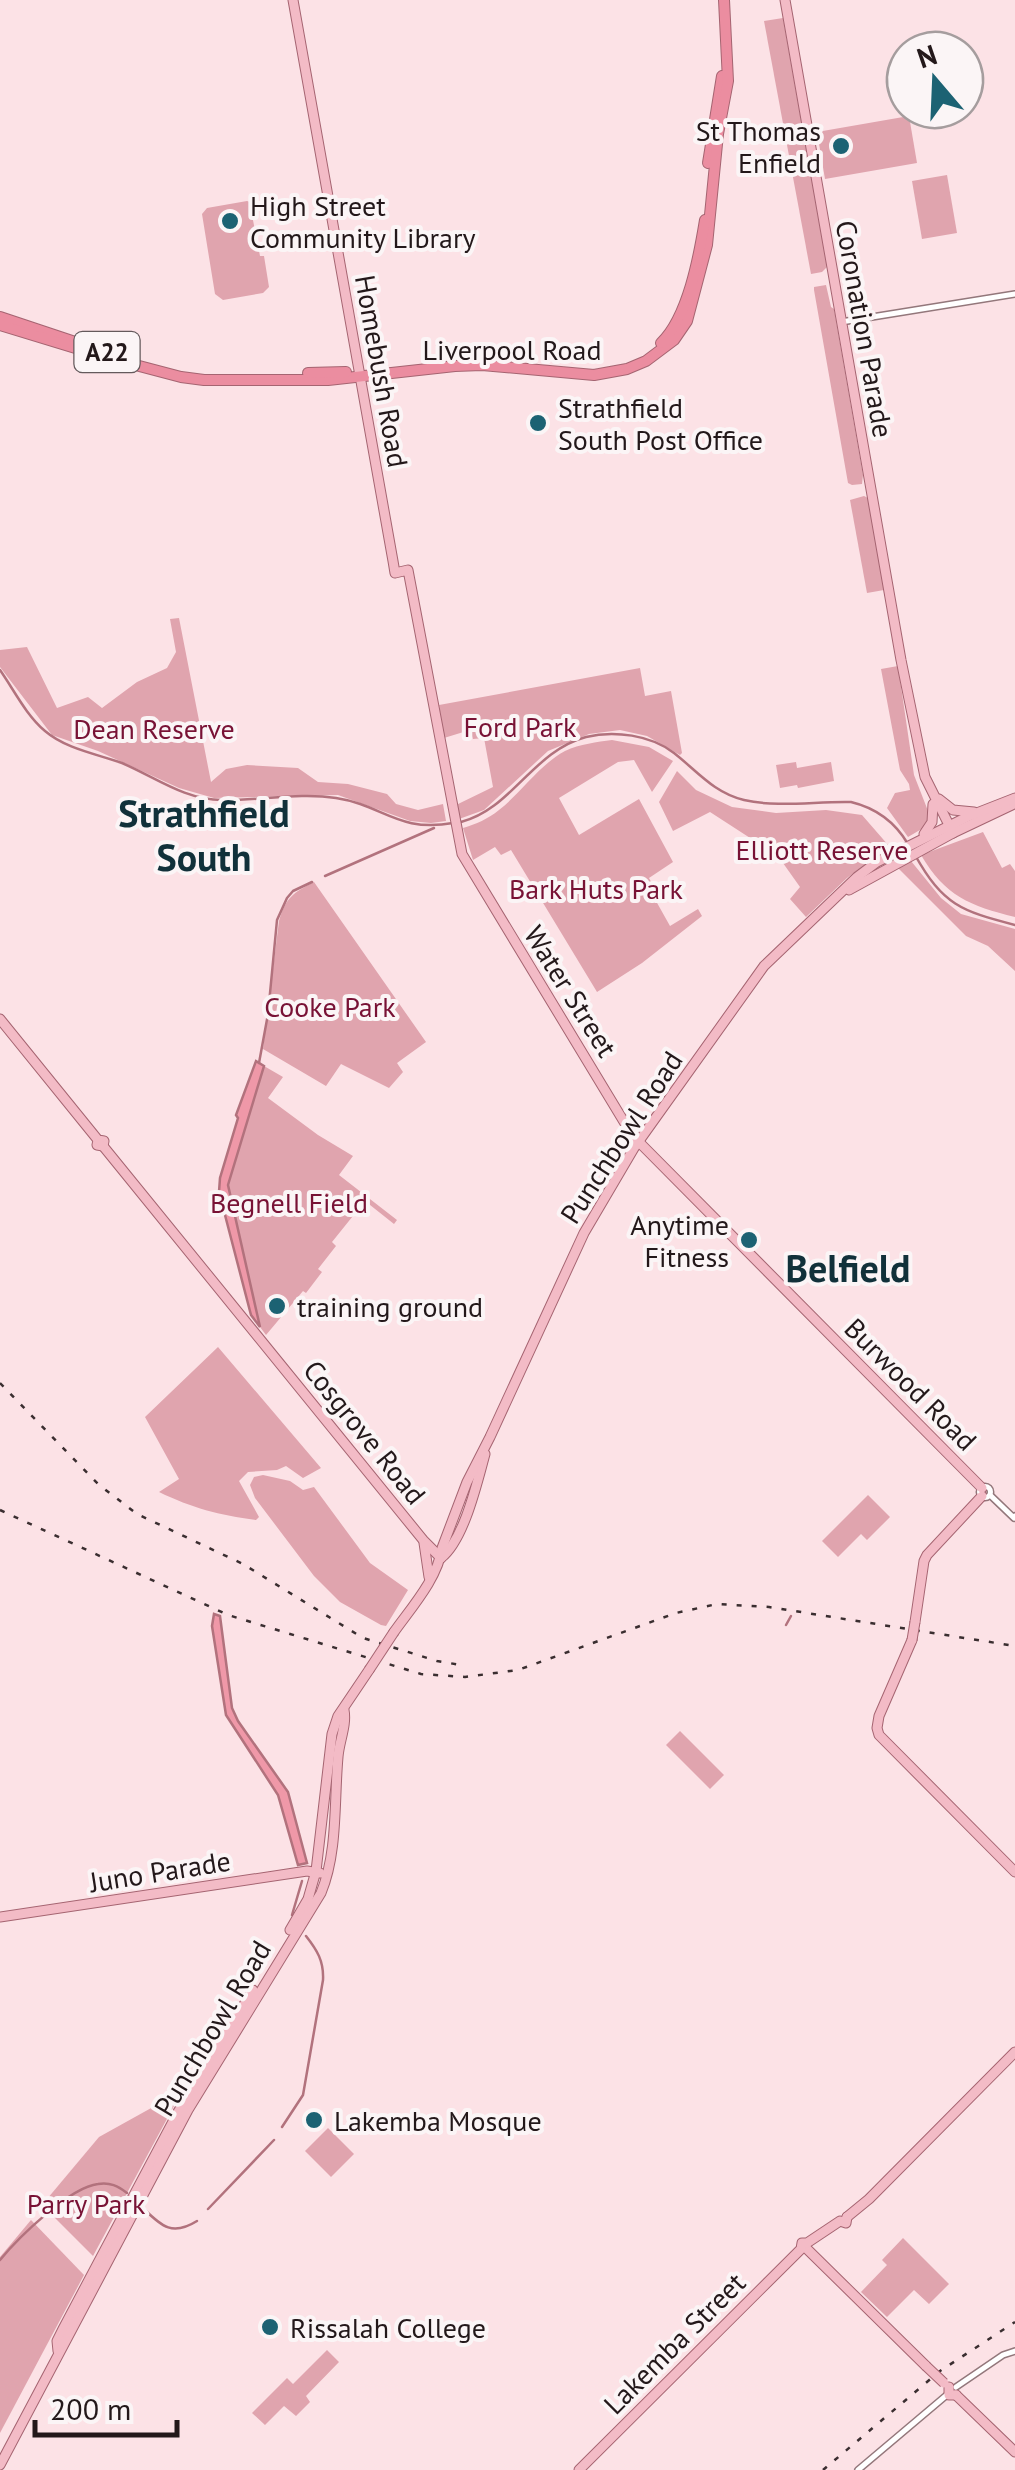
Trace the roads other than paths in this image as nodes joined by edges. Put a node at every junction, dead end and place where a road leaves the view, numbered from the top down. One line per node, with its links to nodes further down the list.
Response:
1 (292, 0): 9 (main road, Homebush Road)
2 (722, 0): 9 (highway, Liverpool Road / A22)
3 (784, 2): 6 (main road, Coronation Parade)
4 (1015, 294): 6 (street)
5 (0, 317): 8 (highway, Liverpool Road / A22)
6 (841, 322): 11 (main road, Coronation Parade)
7 (0, 325): 8 (highway, Liverpool Road / A22)
8 (15, 326): 9 (highway, Liverpool Road / A22)
9 (360, 374): 10 (main road, Homebush Road)
10 (408, 570): 17 (main road, Water Street)
11 (933, 799): 13 (main road); 14 (main road, Coronation Parade); 15 (main road)
12 (1015, 801): 13 (main road); 14 (main road)
13 (982, 811): 14 (main road)
14 (947, 830): 15 (main road, Punchbowl Road)
15 (918, 844): 17 (main road, Punchbowl Road)
16 (0, 1019): 20 (main road, Cosgrove Road)
17 (638, 1142): 18 (main road, Burwood Road); 21 (main road, Punchbowl Road)
18 (985, 1493): 19 (street); 26 (main road, bridge)
19 (1014, 1517)
20 (424, 1541): 21 (main road, Cosgrove Road); 22 (main road)
21 (441, 1558): 22 (main road, Punchbowl Road)
22 (427, 1583): 23 (main road, Punchbowl Road, bridge)
23 (344, 1710): 25 (main road, Punchbowl Road); 27 (main road, Punchbowl Road)
24 (356, 1724): 25 (main road)
25 (342, 1733): 27 (main road, Punchbowl Road)
26 (1015, 1872)
27 (322, 1873): 28 (main road, Juno Parade); 34 (main road, Punchbowl Road)
28 (0, 1917)
29 (1015, 2052): 30 (main road, Lakemba Street)
30 (805, 2247): 32 (main road, bridge); 35 (main road, Lakemba Street)
31 (1015, 2351): 32 (street)
32 (950, 2389): 33 (main road); 36 (street)
33 (1015, 2452)
34 (0, 2465)
35 (580, 2470)
36 (858, 2470)

